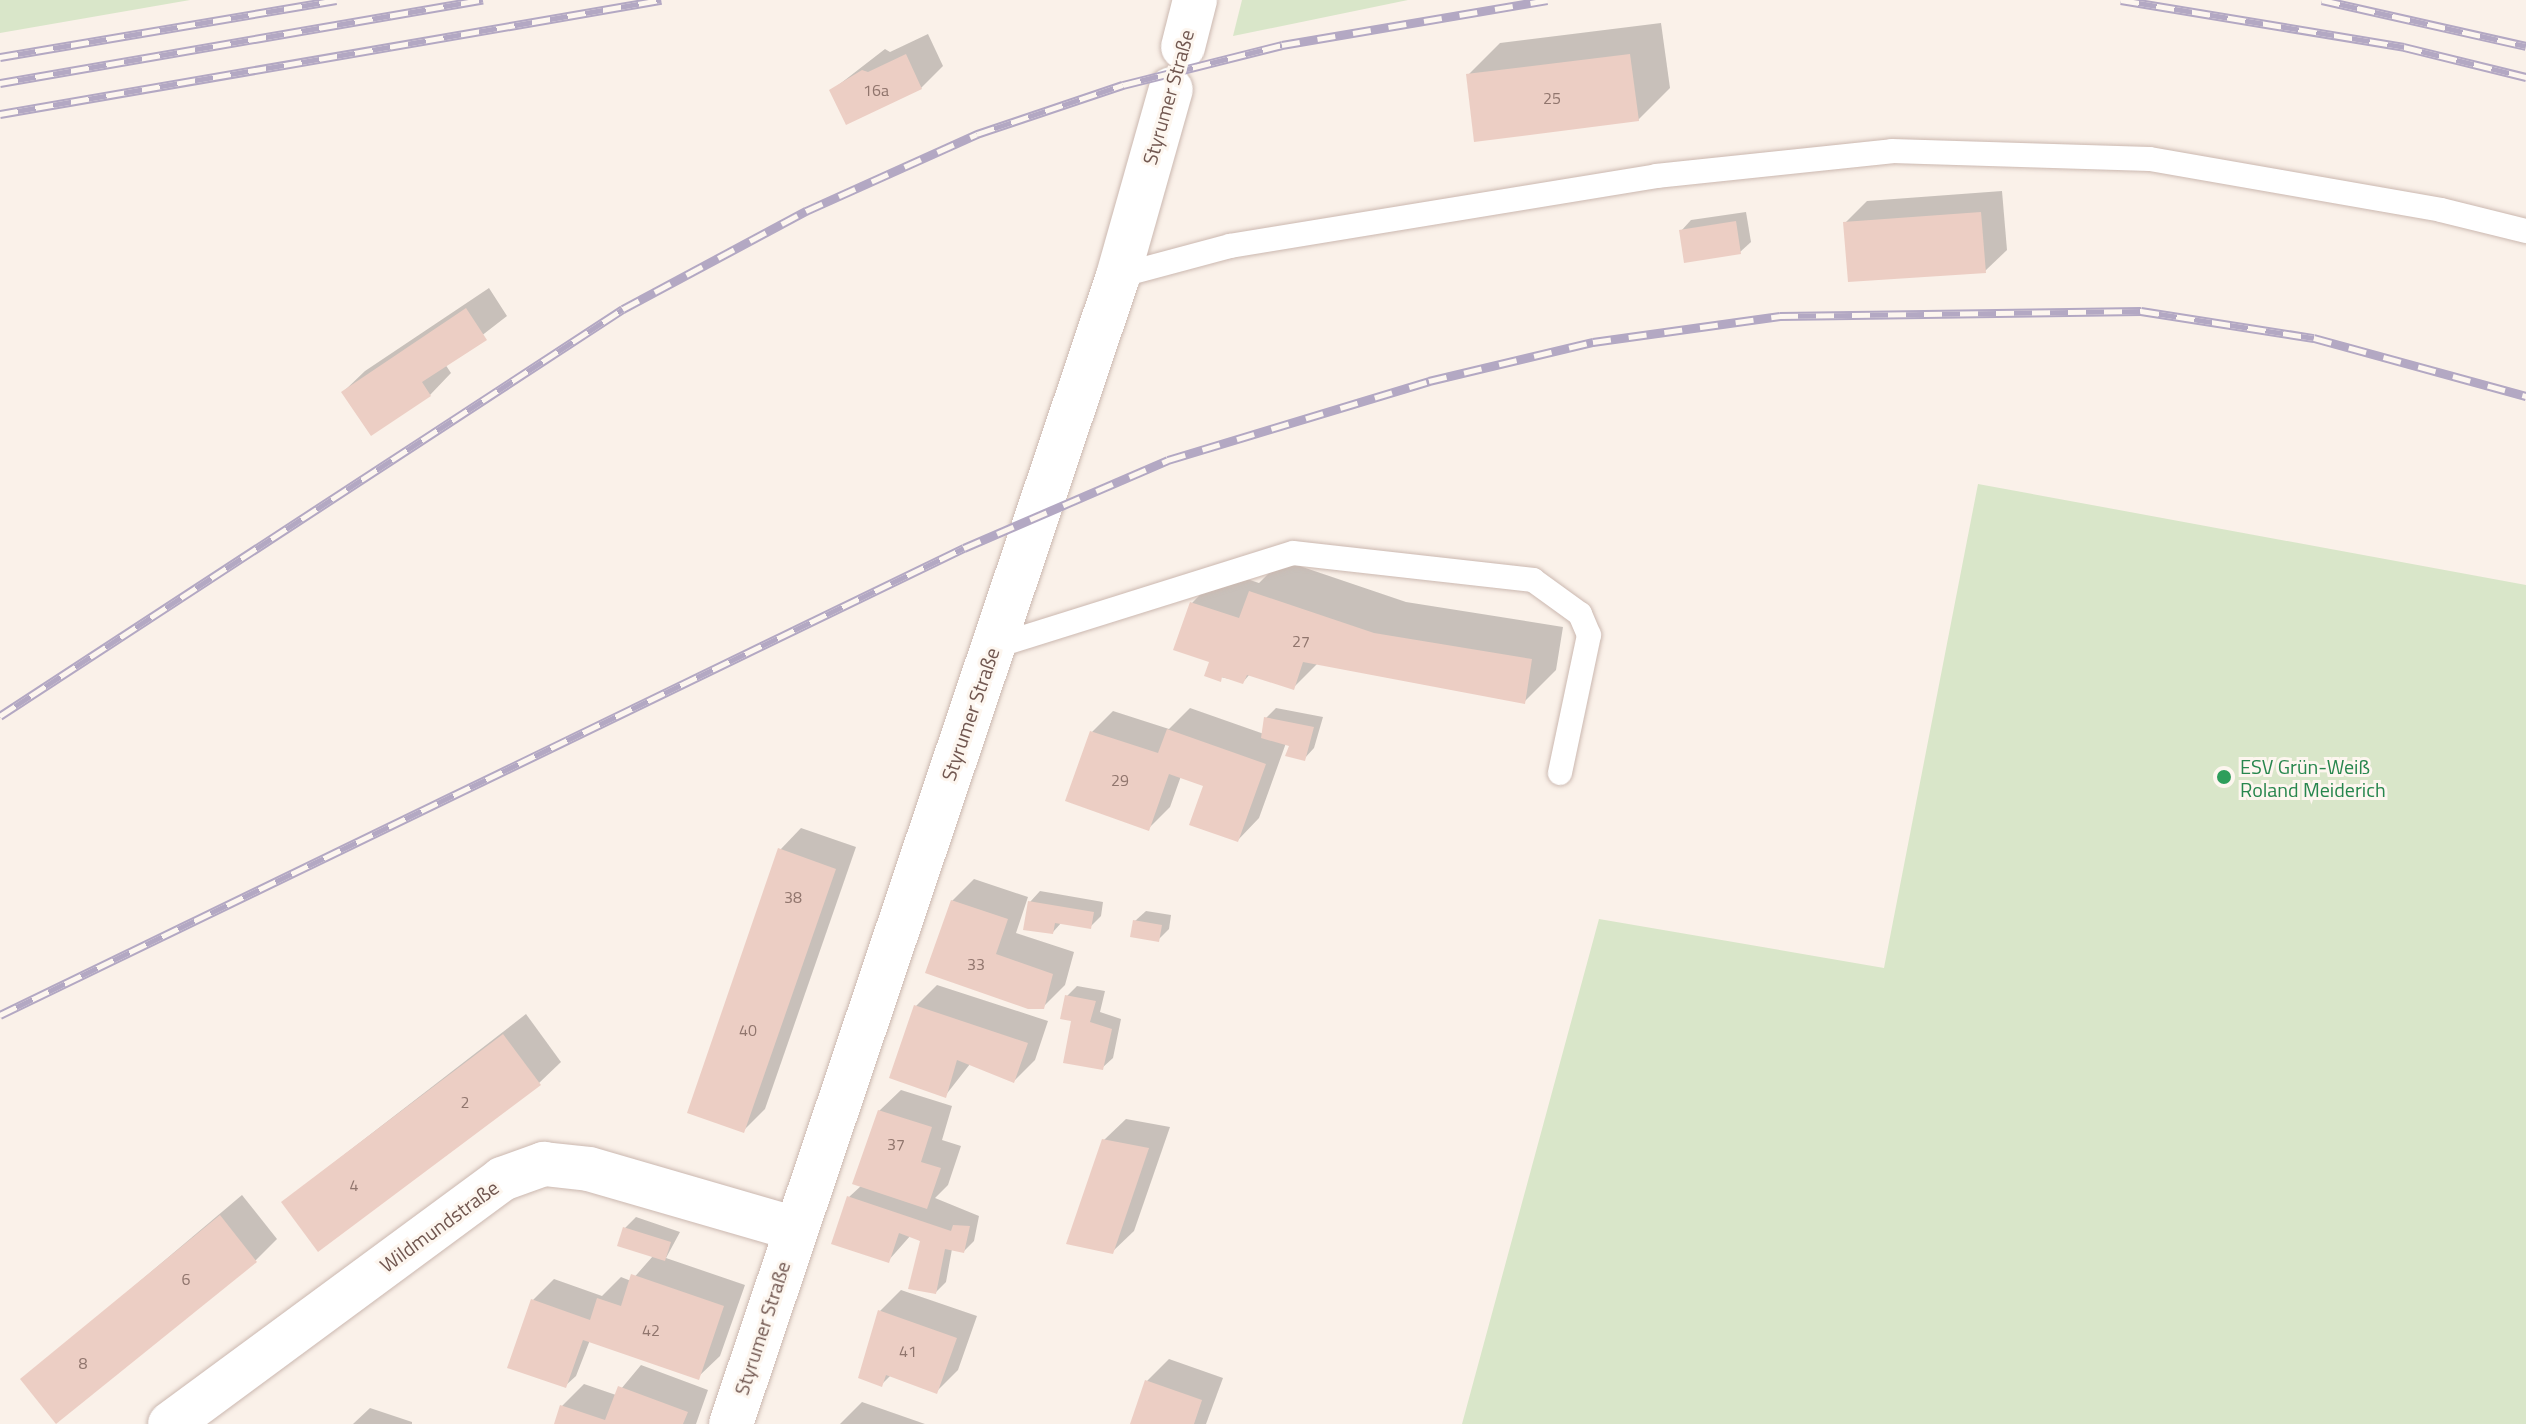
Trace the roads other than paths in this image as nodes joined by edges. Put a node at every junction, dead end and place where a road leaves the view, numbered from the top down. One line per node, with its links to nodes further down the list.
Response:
1 (1195, 0): 3 (street, Styrumer Straße)
2 (2526, 231): 3 (lane)
3 (1118, 276): 4 (street, Styrumer Straße)
4 (993, 647): 5 (lane); 6 (street, Styrumer Straße)
5 (1560, 773)
6 (795, 1229): 7 (street, Wildmundstraße); 8 (street, Styrumer Straße)
7 (170, 1424)
8 (731, 1424)

